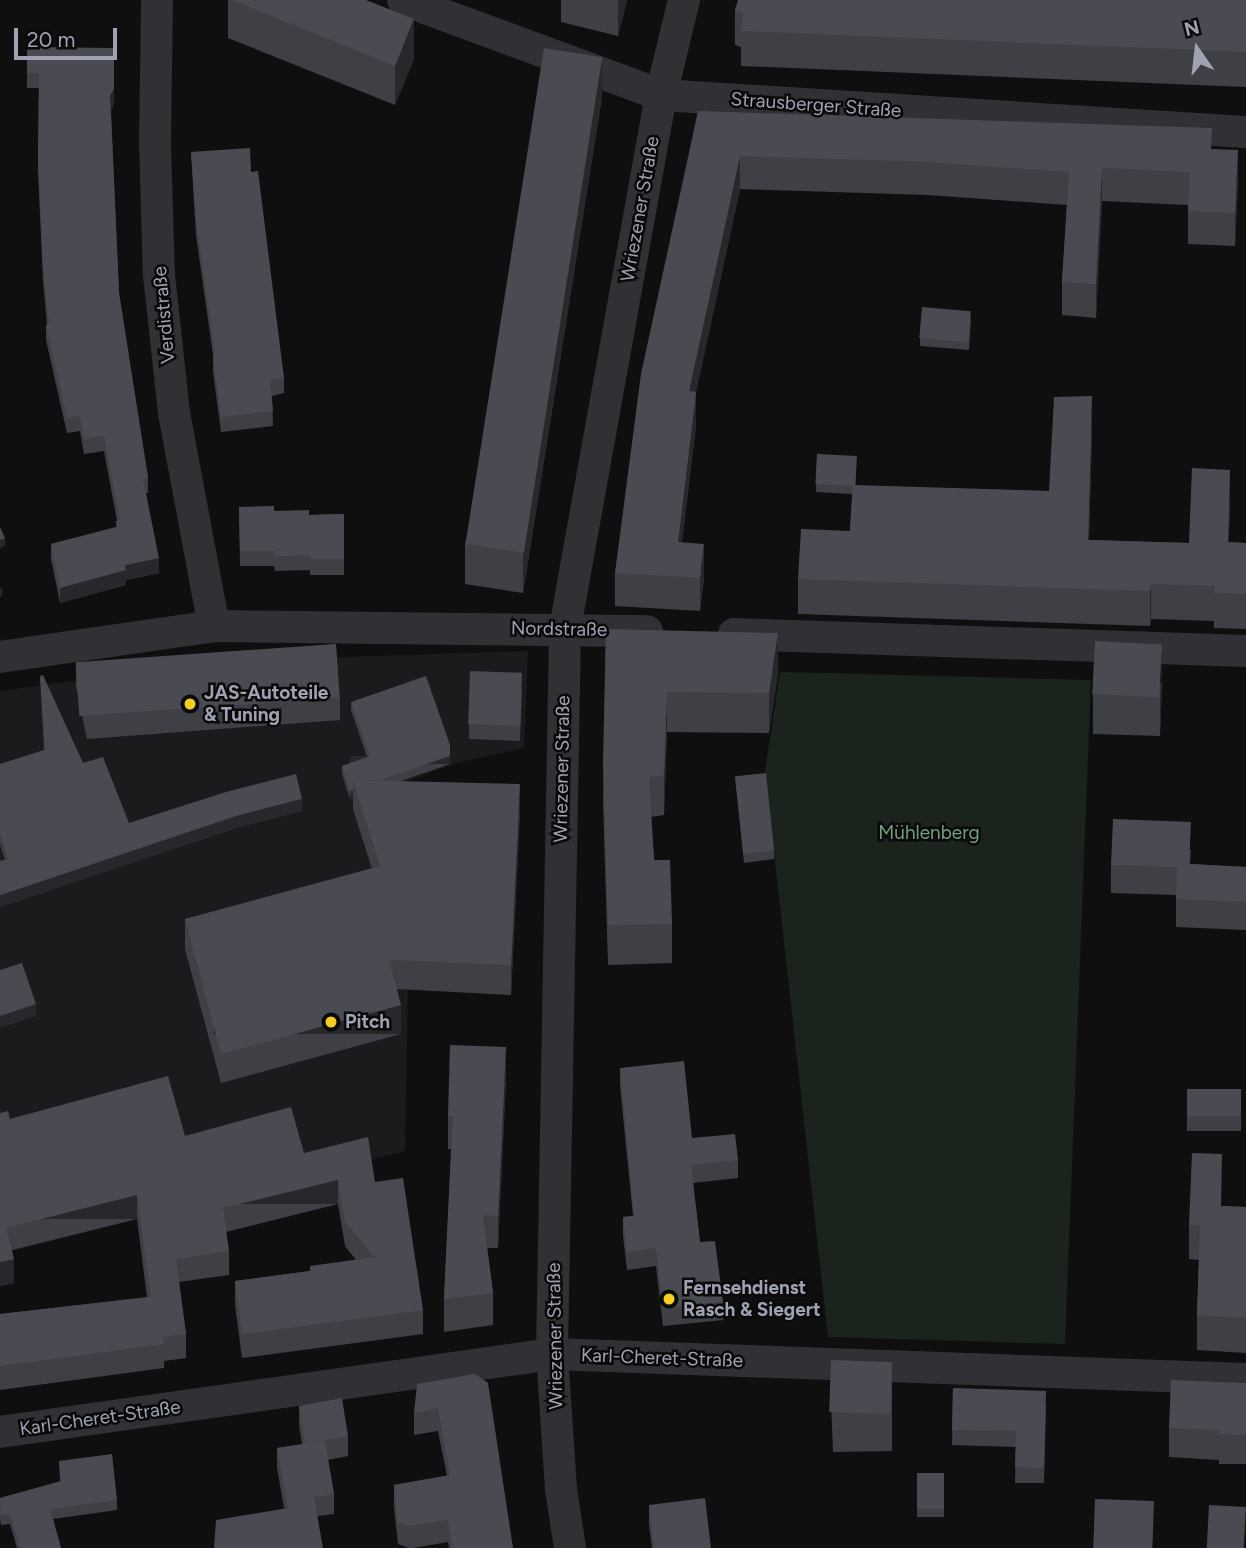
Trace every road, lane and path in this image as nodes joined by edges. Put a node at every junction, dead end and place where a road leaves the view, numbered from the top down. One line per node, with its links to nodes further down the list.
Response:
1 (157, 0): 6 (street, Verdistraße)
2 (403, 0): 4 (street, Strausberger Straße)
3 (684, 0): 4 (street, Wriezener Straße)
4 (661, 95): 5 (street, Strausberger Straße); 7 (street, Wriezener Straße)
5 (1246, 132)
6 (214, 626): 7 (street, Nordstraße); 9 (street, Nordstraße)
7 (565, 628): 8 (street, Nordstraße); 10 (street, Wriezener Straße)
8 (1246, 651)
9 (0, 657)
10 (552, 1354): 11 (street, Karl-Cheret-Straße); 12 (street, Karl-Cheret-Straße); 13 (street, Wriezener Straße)
11 (1246, 1379)
12 (0, 1432)
13 (570, 1548)

